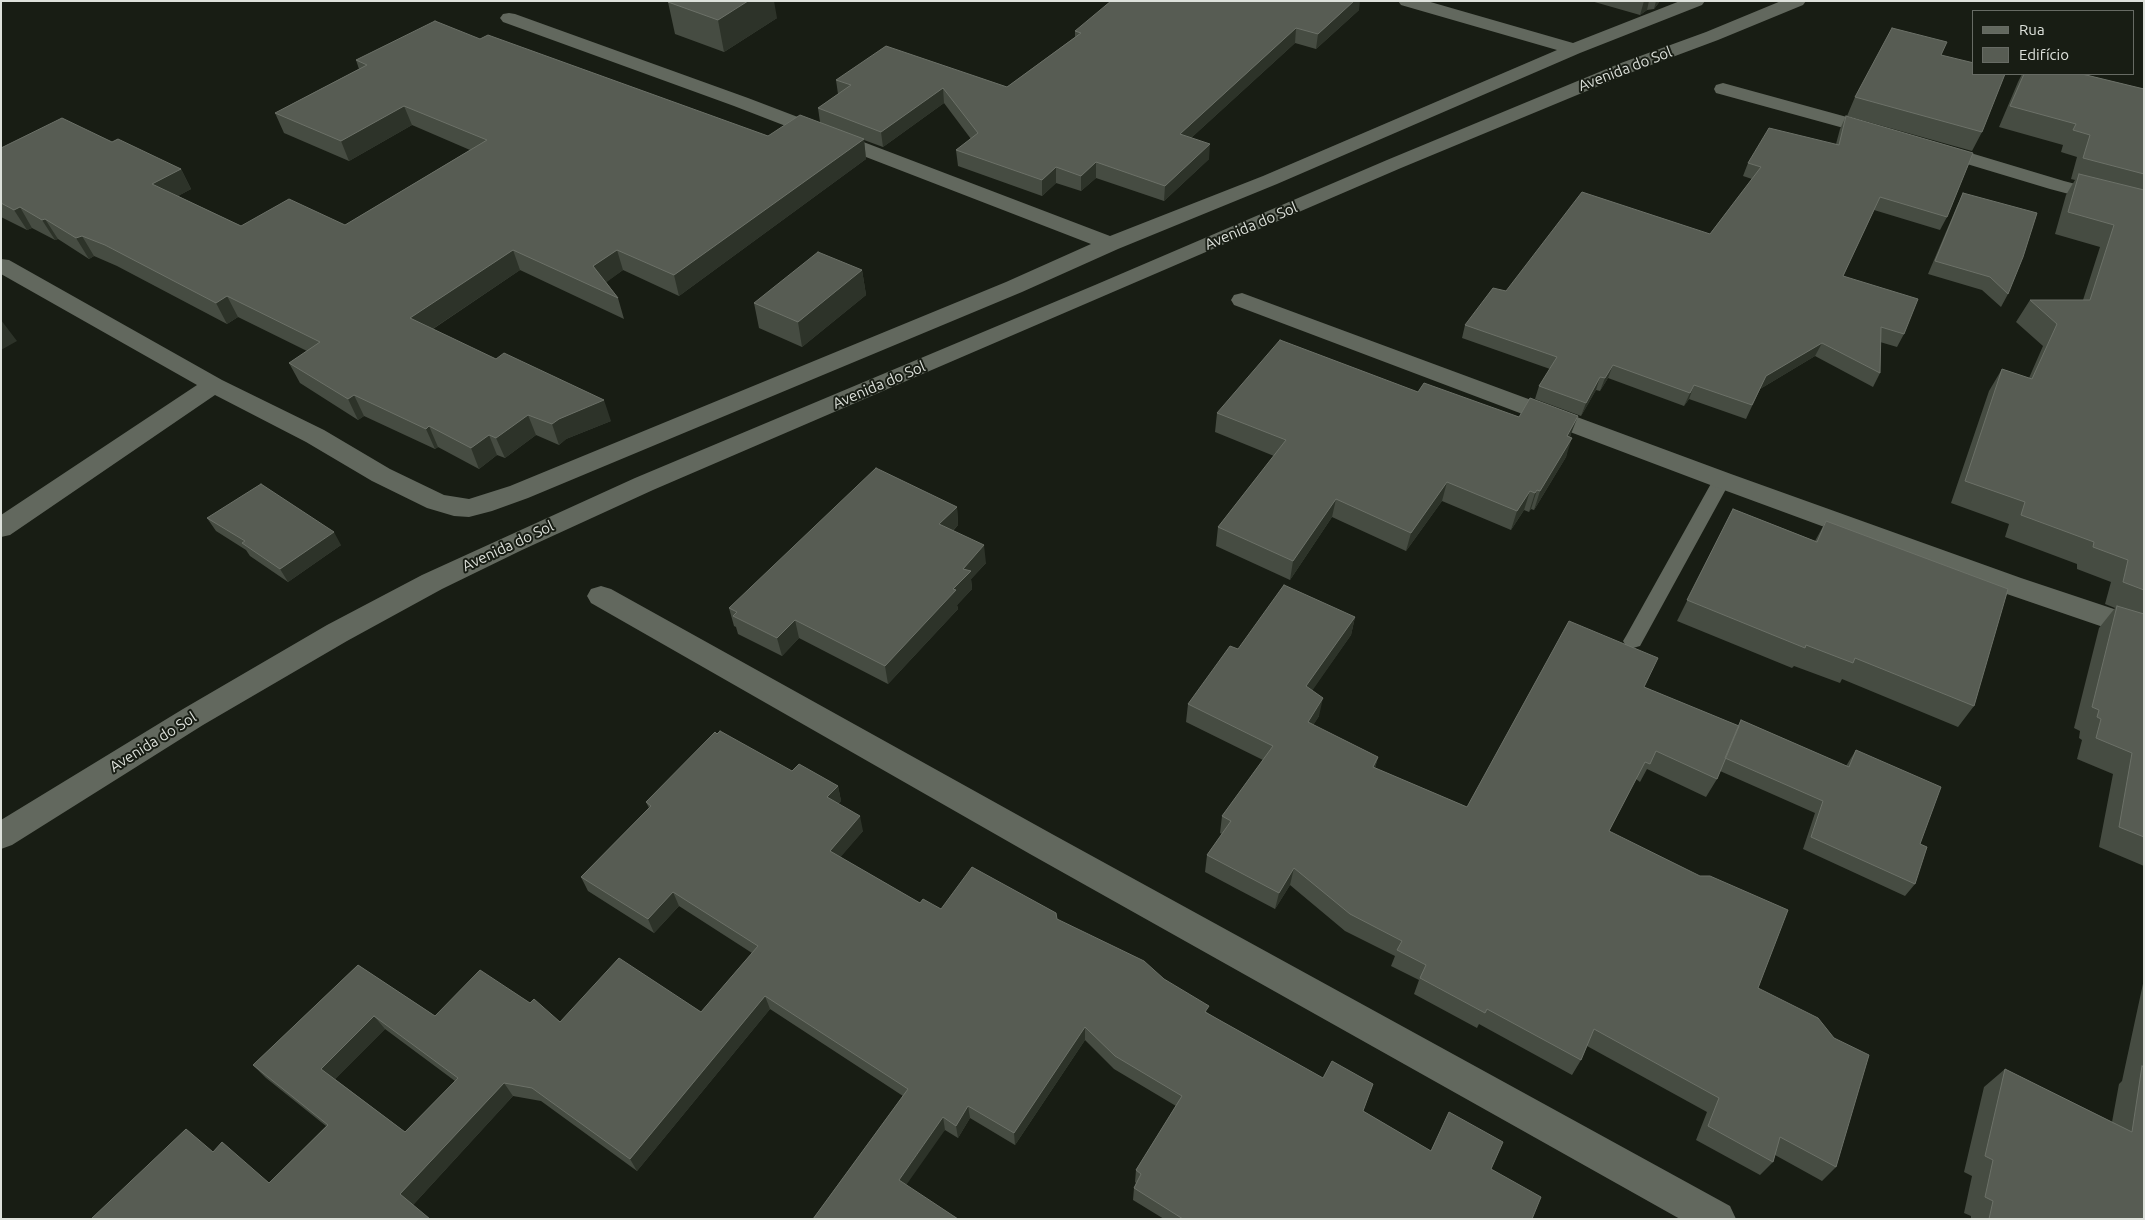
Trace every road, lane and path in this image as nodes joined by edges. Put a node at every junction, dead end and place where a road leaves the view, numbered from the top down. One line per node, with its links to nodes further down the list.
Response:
1 (1407, 1): 5 (street)
2 (1696, 1): 5 (street)
3 (1794, 2): 17 (street, Avenida do Sol)
4 (509, 18): 8 (street)
5 (1574, 49): 8 (street)
6 (1723, 89): 7 (street)
7 (2144, 208)
8 (1110, 244): 11 (street)
9 (1, 265): 11 (street)
10 (1242, 300): 12 (street)
11 (214, 385): 13 (street)
12 (1722, 480): 15 (street); 16 (lane)
13 (1, 528)
14 (601, 596): 18 (street)
15 (2144, 630)
16 (1633, 641)
17 (1, 836)
18 (1716, 1219)

